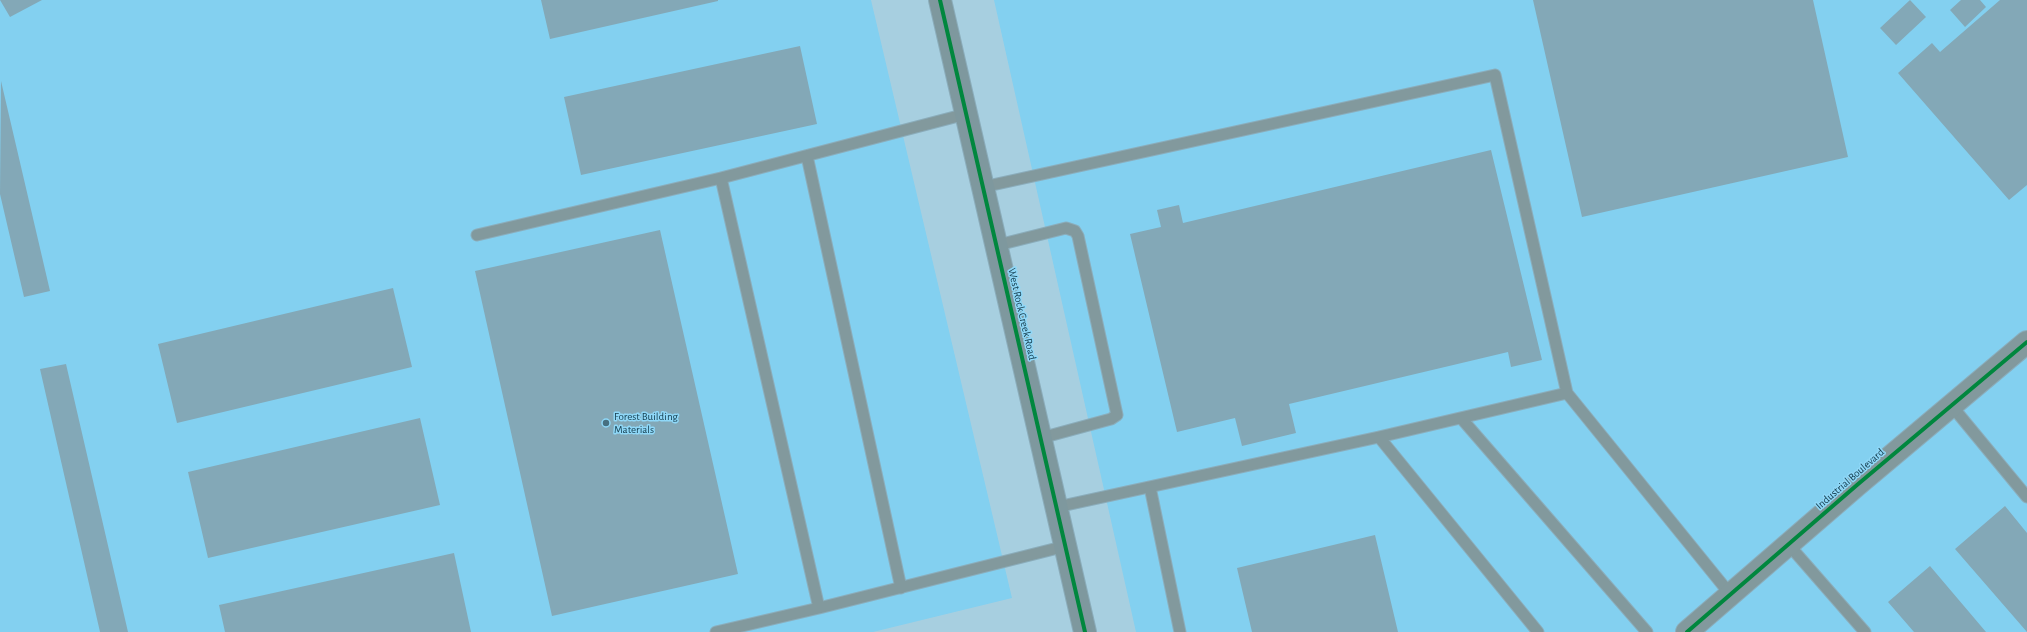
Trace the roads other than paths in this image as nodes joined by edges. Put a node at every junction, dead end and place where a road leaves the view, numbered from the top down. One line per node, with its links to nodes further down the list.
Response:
1 (940, 0): 2 (main road, West Rock Creek Road)
2 (966, 114): 3 (lane); 5 (main road, West Rock Creek Road)
3 (807, 156): 4 (lane); 19 (lane)
4 (722, 178): 6 (lane); 21 (lane)
5 (983, 187): 7 (main road, West Rock Creek Road); 9 (lane)
6 (477, 235)
7 (998, 245): 13 (main road, West Rock Creek Road); 13 (lane)
8 (2025, 347): 10 (street, Industrial Boulevard)
9 (1567, 393): 11 (lane); 20 (lane)
10 (1951, 405): 15 (lane); 17 (street, Industrial Boulevard)
11 (1462, 418): 12 (lane); 26 (lane)
12 (1378, 436): 14 (lane); 25 (lane)
13 (1041, 438): 16 (main road, West Rock Creek Road)
14 (1150, 487): 16 (lane); 24 (lane)
15 (2027, 497)
16 (1057, 507): 18 (main road, West Rock Creek Road)
17 (1788, 544): 20 (street, Industrial Boulevard); 28 (lane)
18 (1066, 546): 19 (lane); 23 (main road, West Rock Creek Road)
19 (901, 588): 21 (lane)
20 (1730, 594): 27 (street, Industrial Boulevard)
21 (819, 608): 22 (lane)
22 (716, 632)
23 (1085, 632)
24 (1180, 632)
25 (1538, 632)
26 (1648, 632)
27 (1687, 632)
28 (1865, 632)

